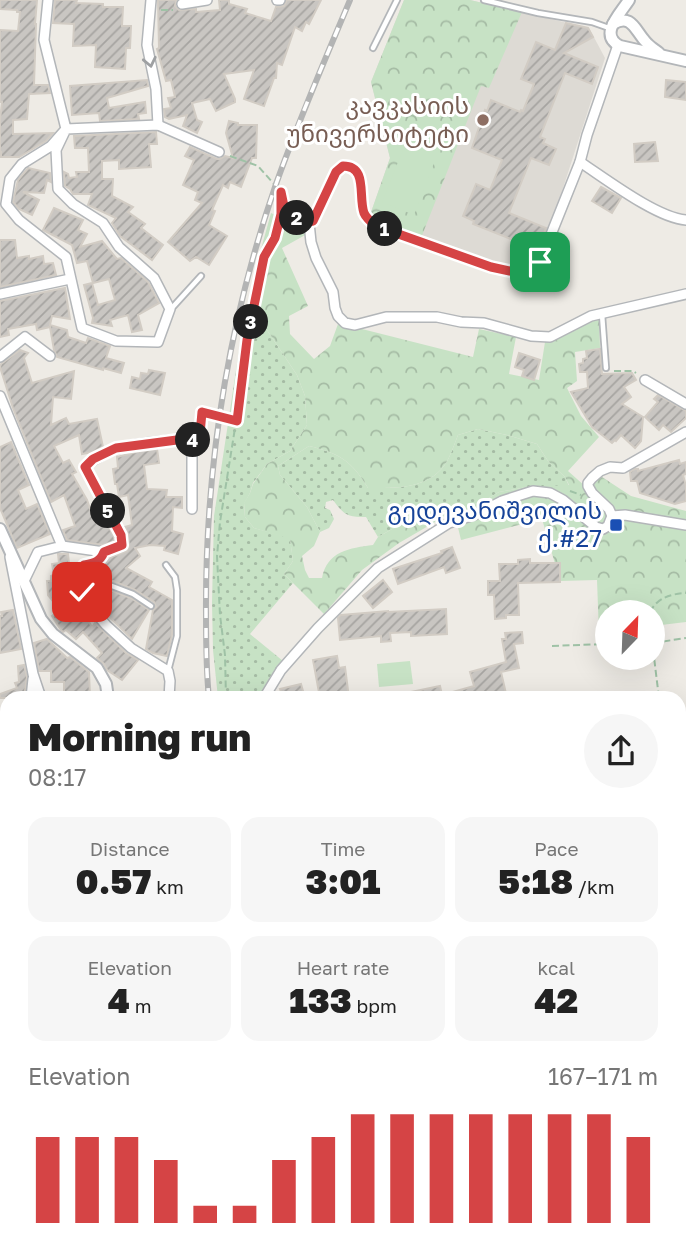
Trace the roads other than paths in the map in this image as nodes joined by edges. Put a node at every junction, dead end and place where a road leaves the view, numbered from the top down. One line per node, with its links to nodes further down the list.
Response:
1 (48, 0): 15 (street)
2 (150, 0): 14 (street, one-way to 14)
3 (206, 0): 7 (street)
4 (397, 0): 11 (lane)
5 (484, 0): 8 (lane)
6 (630, 0): 8 (street); 9 (street)
7 (182, 4)
8 (612, 26): 9 (street); 10 (street)
9 (634, 27): 10 (street); 12 (street)
10 (621, 46): 12 (street); 17 (street)
11 (373, 48)
12 (664, 57): 13 (street)
13 (686, 61)
14 (158, 125): 15 (street); 16 (street)
15 (66, 129): 22 (street); 25 (street)
16 (219, 152)
17 (580, 162): 19 (street); 20 (street)
18 (282, 209): 20 (street)
19 (686, 220)
20 (309, 223): 26 (street)
21 (201, 276): 25 (lane)
22 (70, 279): 23 (street); 25 (street)
23 (0, 294)
24 (686, 294): 26 (street)
25 (170, 309)
26 (602, 313): 29 (lane)
27 (50, 356): 28 (street)
28 (0, 357)
29 (606, 368)
30 (645, 380): 32 (street)
31 (0, 396): 39 (street)
32 (686, 404)
33 (686, 432): 35 (street)
34 (192, 509): 39 (street)
35 (612, 516): 36 (street); 50 (street)
36 (686, 525)
37 (0, 529): 38 (street)
38 (7, 542): 41 (street); 45 (street)
39 (62, 547): 41 (street)
40 (166, 565): 44 (lane)
41 (24, 581): 48 (street)
42 (94, 603): 43 (lane); 44 (street)
43 (151, 606)
44 (168, 671): 49 (street)
45 (33, 674): 46 (street); 47 (street)
46 (32, 691)
47 (39, 691)
48 (107, 691)
49 (169, 691)
50 (268, 691)

